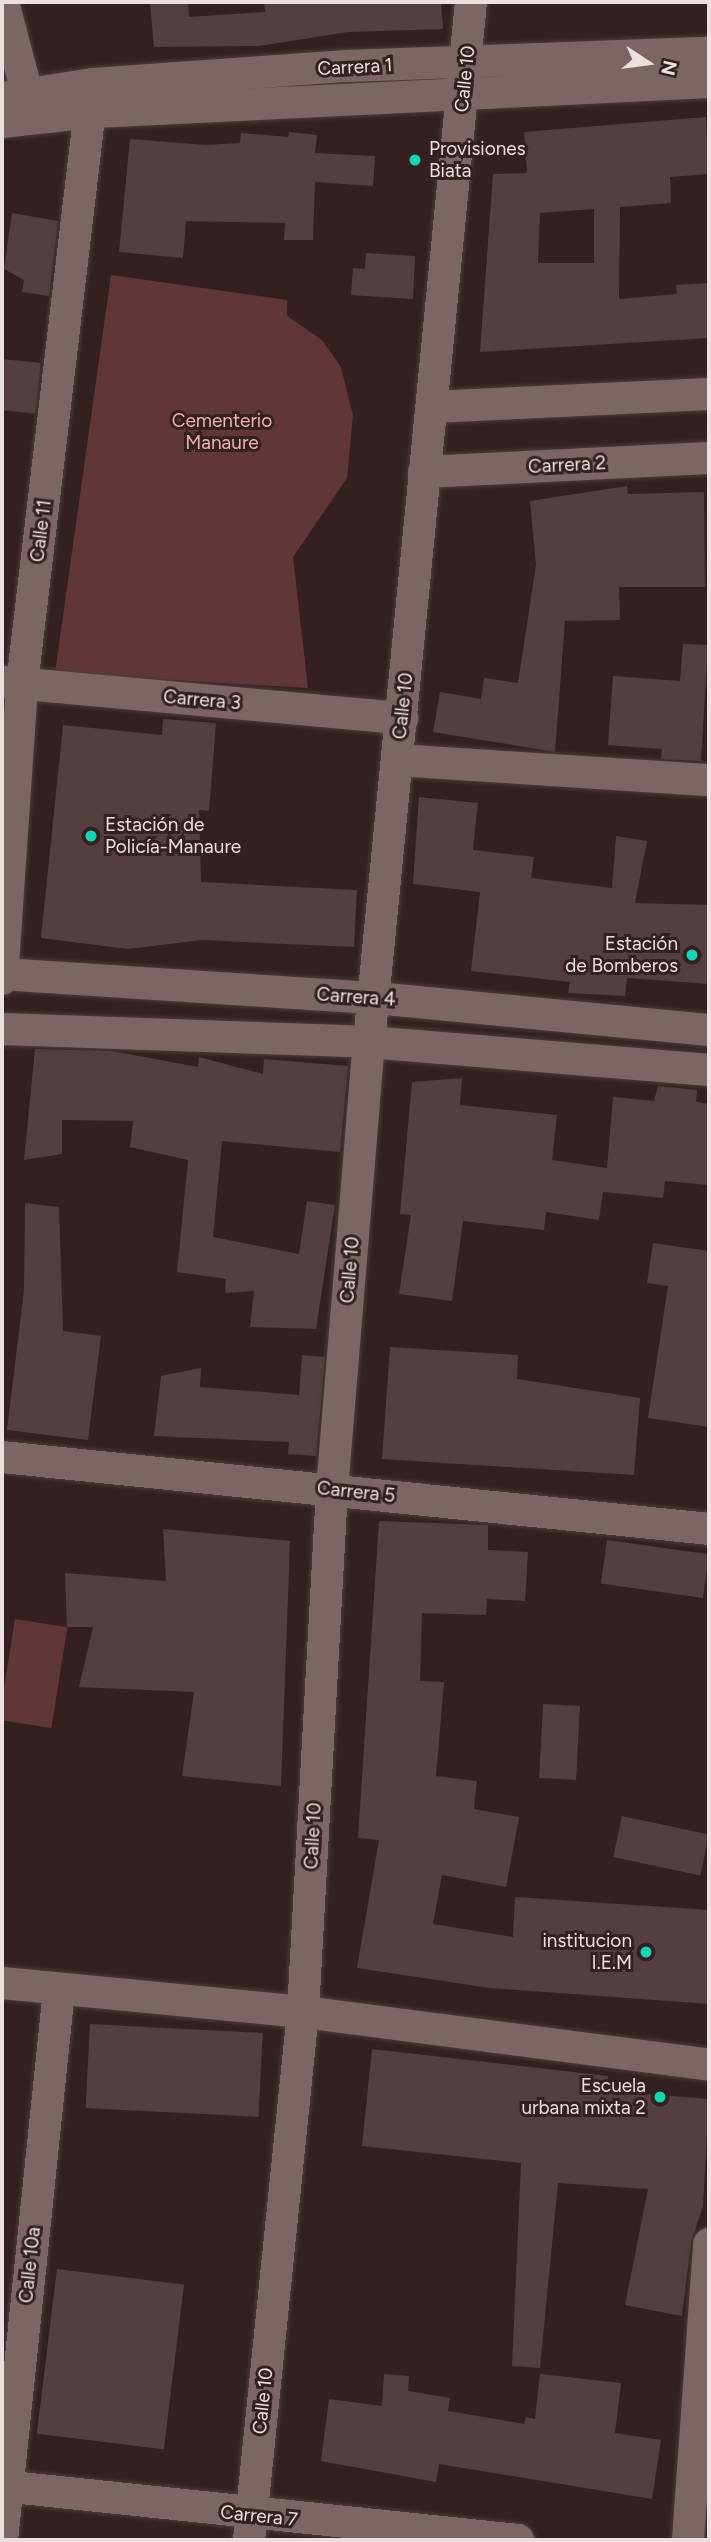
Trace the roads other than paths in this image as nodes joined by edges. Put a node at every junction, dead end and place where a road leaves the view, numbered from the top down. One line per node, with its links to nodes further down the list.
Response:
1 (3, 2): 8 (street)
2 (471, 2): 4 (street, Calle 10)
3 (709, 53): 4 (street, Carrera 1)
4 (468, 62): 6 (street, Calle 10); 7 (street, Carrera 1)
5 (709, 82): 6 (street, Carrera 1)
6 (464, 93): 7 (street, Carrera 1); 11 (street, Calle 10)
7 (94, 98): 8 (street, Carrera 1); 14 (street, Calle 11)
8 (21, 103): 9 (street, Carrera 1)
9 (2, 122)
10 (709, 394): 11 (street)
11 (432, 407): 13 (street, Calle 10)
12 (709, 458): 13 (street, Carrera 2)
13 (424, 472): 15 (street, Calle 10)
14 (12, 683): 15 (street, Carrera 3); 18 (street, Calle 11)
15 (402, 718): 16 (street, Calle 10)
16 (397, 760): 17 (street); 19 (street, Calle 10)
17 (709, 780)
18 (2, 976): 19 (street, Carrera 4)
19 (376, 998): 21 (street, Carrera 4); 22 (street, Calle 10)
20 (2, 1028): 22 (street)
21 (709, 1030)
22 (369, 1042): 23 (street); 25 (street, Calle 10)
23 (709, 1070)
24 (2, 1457): 25 (street, Carrera 5)
25 (332, 1490): 26 (street, Carrera 5); 29 (street, Calle 10)
26 (709, 1529)
27 (2, 1983): 28 (street)
28 (59, 1990): 29 (street); 32 (street, Calle 10a)
29 (303, 2012): 30 (street); 33 (street, Calle 10)
30 (709, 2065)
31 (709, 2244): 36 (street)
32 (5, 2487): 33 (street, Carrera 7); 34 (street, Calle 10a)
33 (250, 2528): 35 (street, Carrera 7)
34 (2, 2540)
35 (518, 2540)
36 (688, 2540)

